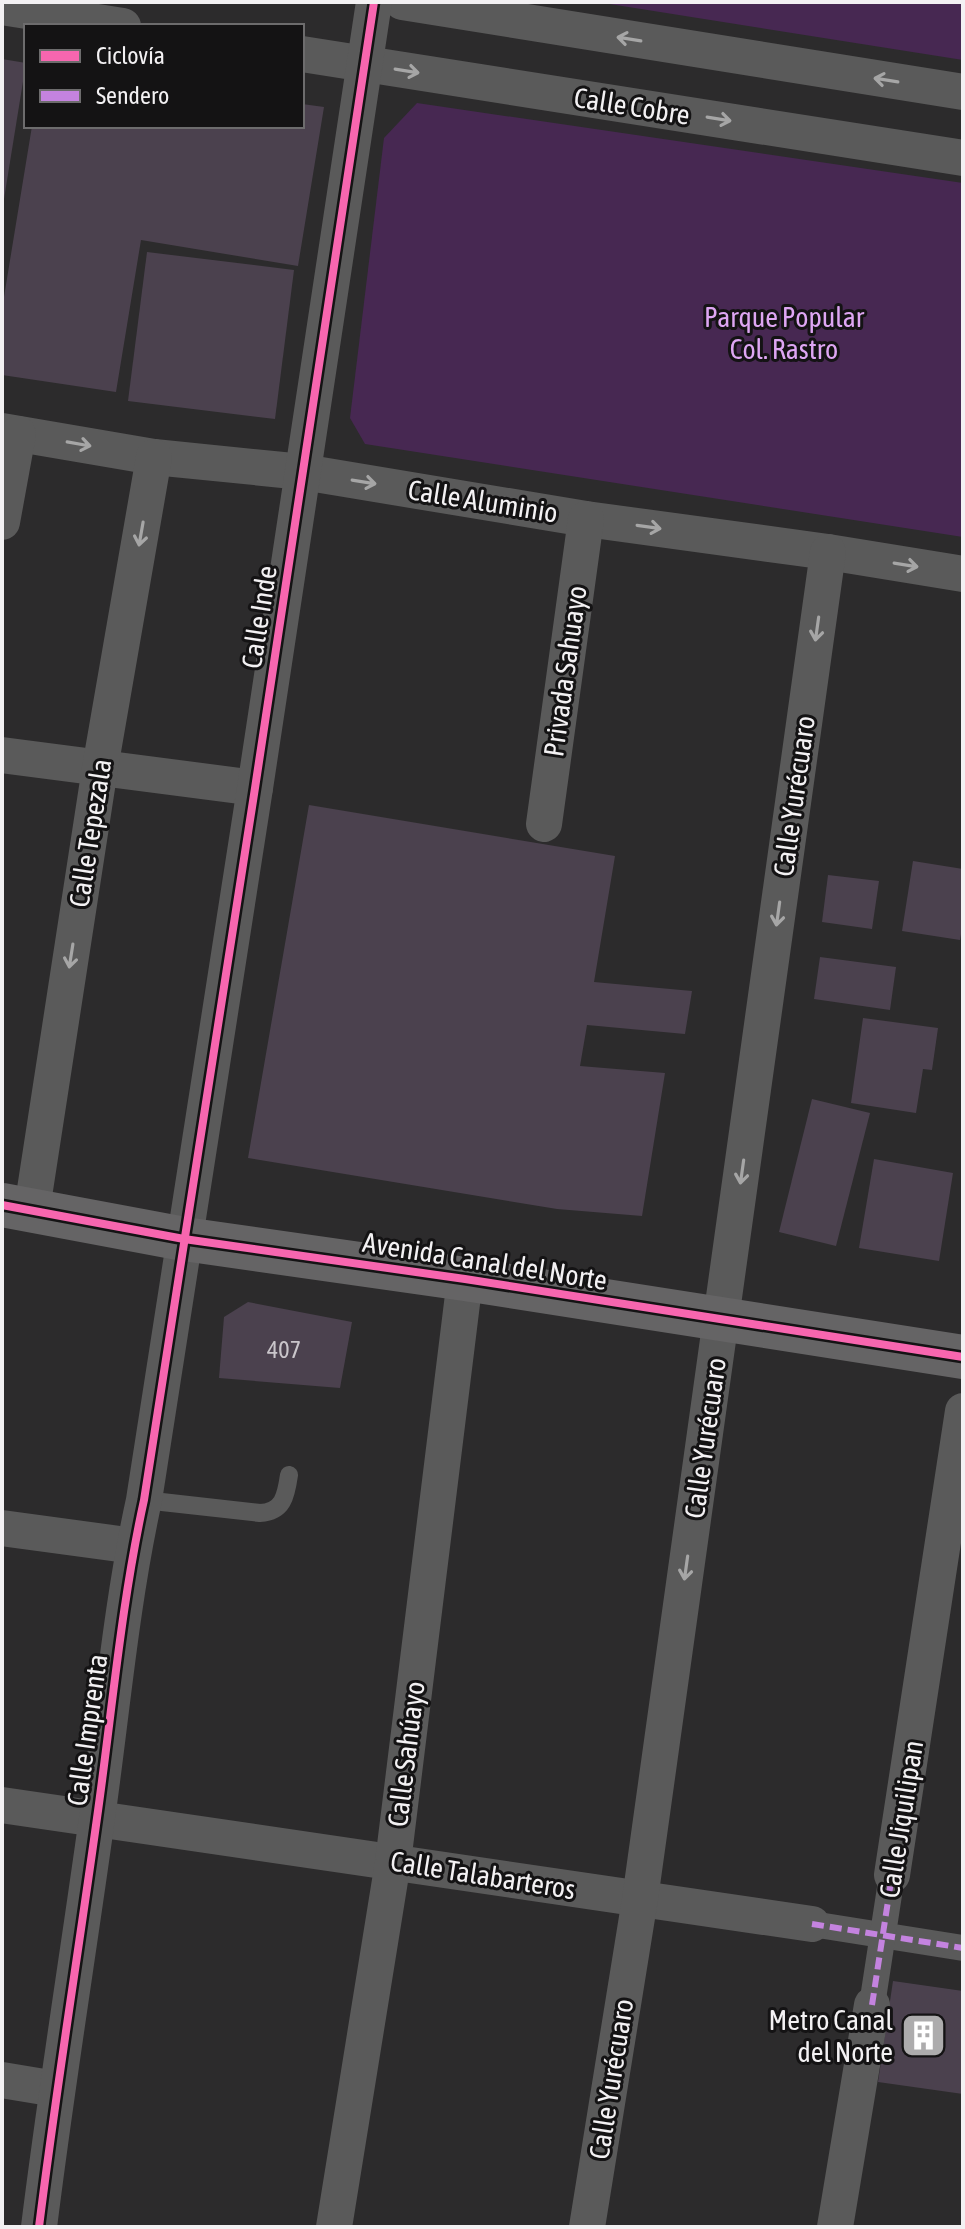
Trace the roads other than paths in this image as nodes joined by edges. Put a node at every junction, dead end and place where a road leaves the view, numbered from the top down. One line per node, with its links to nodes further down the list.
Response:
1 (374, 2): 6 (street, Calle Inde)
2 (402, 2): 7 (street, one-way to 2)
3 (2, 7): 4 (street)
4 (110, 24)
5 (304, 54): 6 (street, Calle Cobre)
6 (363, 64): 8 (street, Calle Cobre, one-way to 8); 11 (street, Calle Inde)
7 (963, 92)
8 (963, 158)
9 (10, 432): 10 (street, Calle Aluminio, one-way to 10); 13 (street)
10 (154, 457): 11 (street, Calle Aluminio); 17 (street, Calle Tepezala, one-way to 17)
11 (303, 472): 12 (street, Calle Aluminio, one-way to 12); 18 (street, Calle Inde)
12 (586, 519): 14 (street, Calle Aluminio, one-way to 14); 19 (street, Privada Sahuayo)
13 (2, 522)
14 (828, 552): 15 (street, Calle Aluminio, one-way to 15); 23 (street, Calle Yurécuaro, one-way to 23)
15 (963, 574)
16 (2, 755): 17 (street)
17 (100, 768): 18 (street); 20 (street, Calle Tepezala, one-way to 20)
18 (255, 788): 21 (street, Calle Inde)
19 (544, 824)
20 (17, 1207): 21 (main road, Avenida Canal del Norte)
21 (184, 1239): 22 (main road, Avenida Canal del Norte); 27 (street, Calle Imprenta)
22 (465, 1279): 23 (main road, Avenida Canal del Norte); 32 (street, Calle Sahúayo)
23 (721, 1319): 24 (main road, Avenida Canal del Norte); 34 (street, Calle Yurécuaro, one-way to 34)
24 (963, 1357)
25 (963, 1411): 33 (street, Calle Jiquilipan)
26 (289, 1475): 27 (lane)
27 (144, 1500): 29 (street, Calle Imprenta)
28 (2, 1528): 29 (street)
29 (134, 1546): 31 (street, Calle Imprenta)
30 (2, 1805): 31 (street, Calle Talabarteros)
31 (97, 1819): 32 (street, Calle Talabarteros); 40 (street, Calle Imprenta)
32 (393, 1862): 34 (street, Calle Talabarteros); 42 (street, Calle Sahúayo)
33 (892, 1875): 36 (street, Calle Jiquilipan)
34 (640, 1899): 35 (street, Calle Talabarteros); 43 (street, Calle Yurécuaro)
35 (812, 1924): 36 (street, Calle Talabarteros)
36 (883, 1935): 37 (street, Calle Talabarteros); 38 (street, Calle Jiquilipan)
37 (963, 1948)
38 (872, 2005): 44 (street, Calle Jiquilipan)
39 (2, 2080): 40 (street)
40 (56, 2089): 41 (street, Calle Imprenta)
41 (39, 2227)
42 (334, 2227)
43 (587, 2227)
44 (835, 2227)

